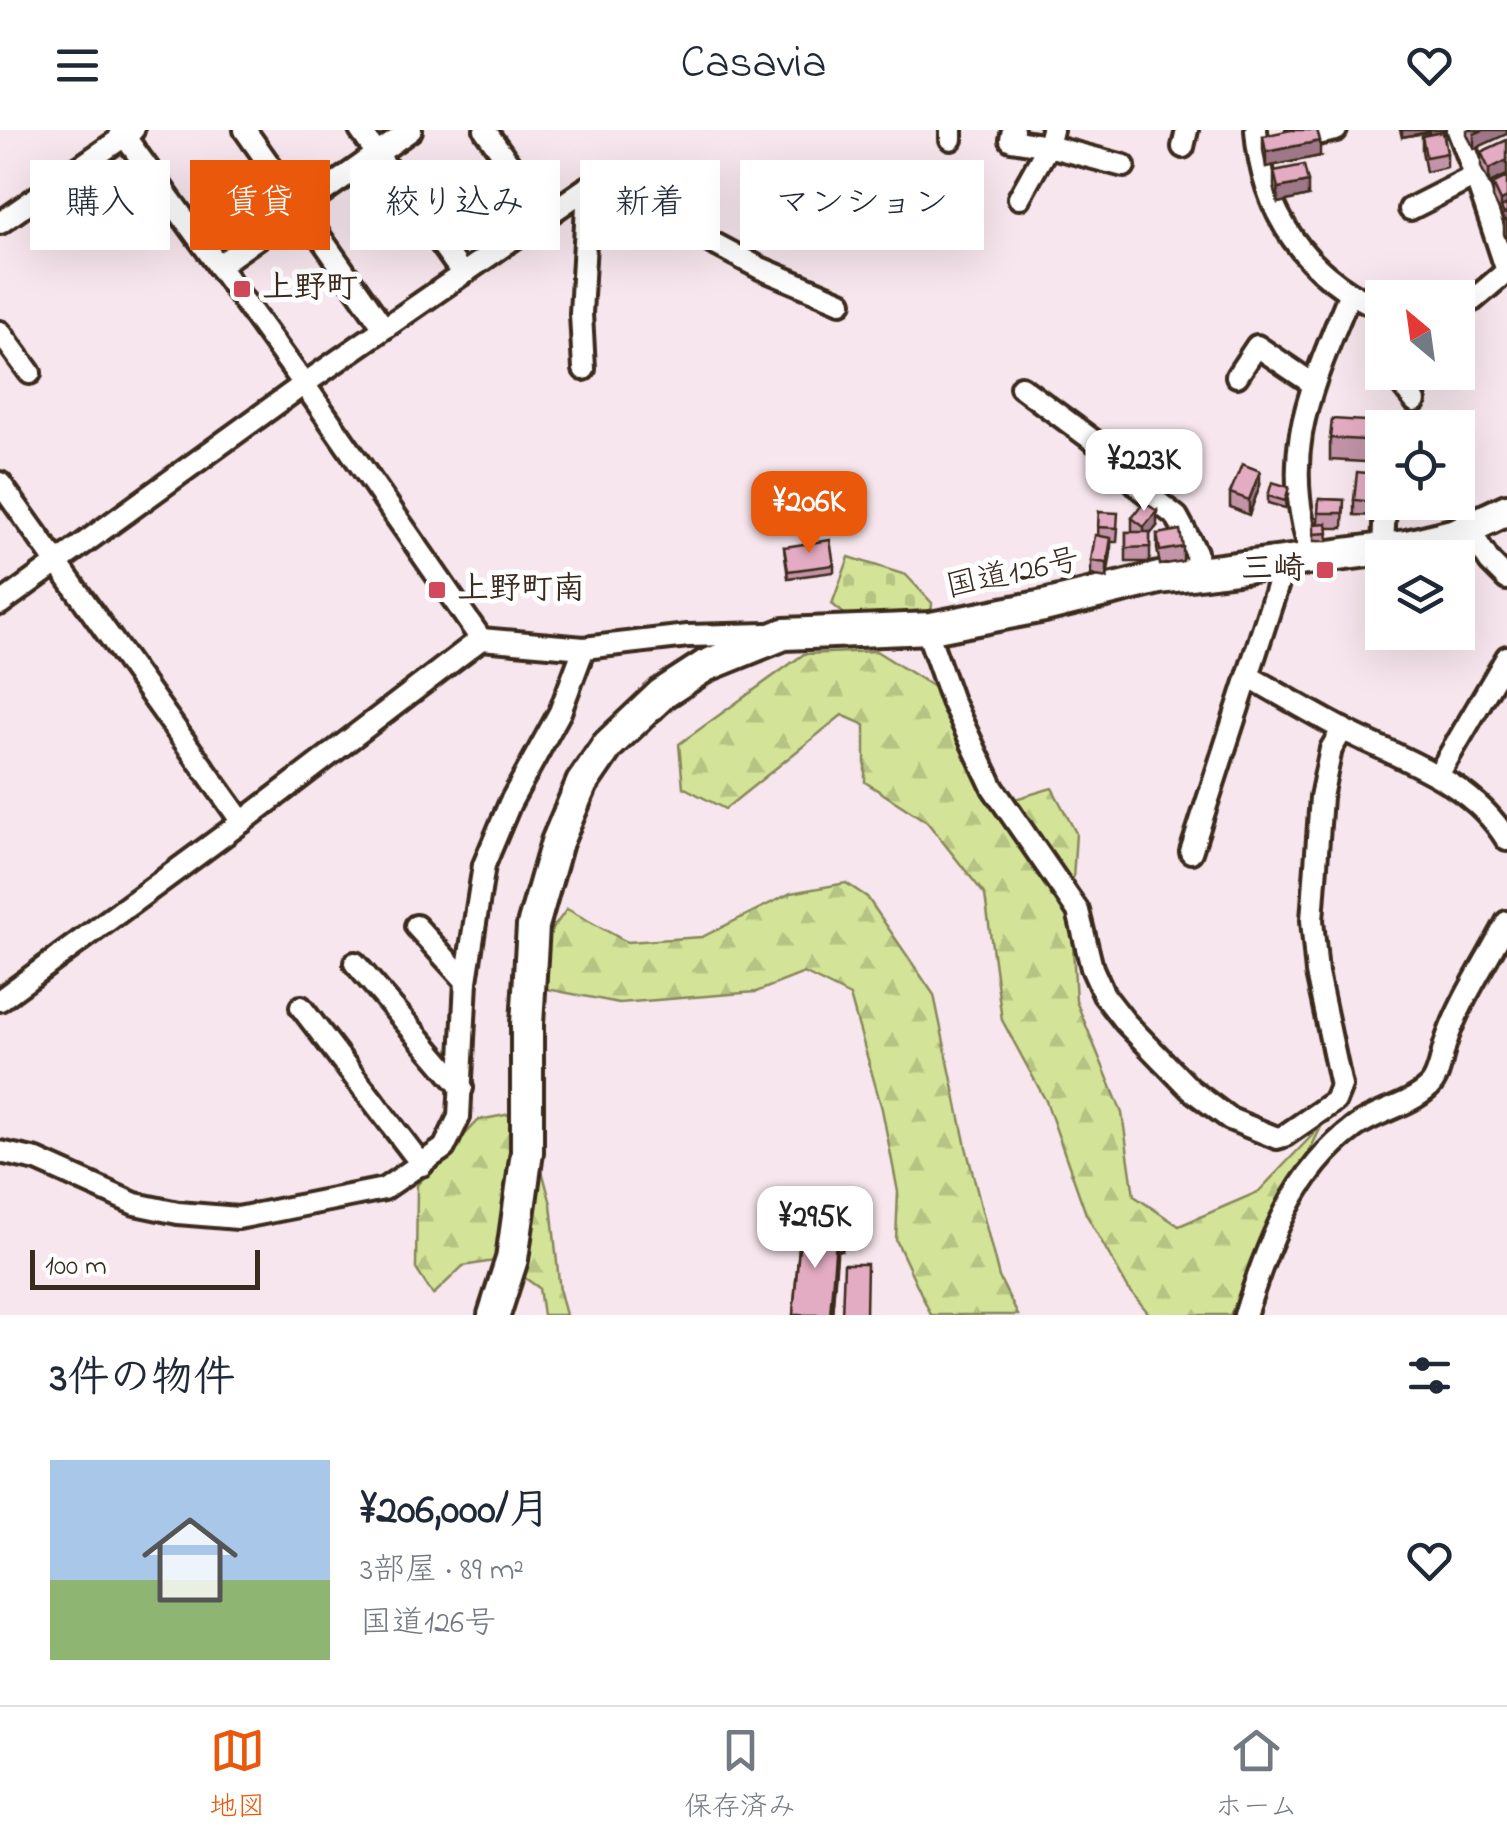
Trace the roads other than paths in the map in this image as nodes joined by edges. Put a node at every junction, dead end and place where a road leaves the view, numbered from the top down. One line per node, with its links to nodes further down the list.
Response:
1 (244, 130): 12 (street)
2 (360, 130): 11 (street)
3 (412, 130): 11 (street)
4 (484, 130): 13 (street)
5 (1013, 130): 9 (street)
6 (1336, 130): 10 (street)
7 (1461, 131): 15 (street)
8 (126, 132): 21 (street); 28 (street)
9 (1050, 138): 14 (street); 18 (street)
10 (1257, 139): 31 (street)
11 (377, 154): 16 (street); 30 (street)
12 (266, 160)
13 (506, 160)
14 (1124, 166)
15 (1479, 167): 19 (street); 20 (street)
16 (330, 187)
17 (1507, 189): 19 (street)
18 (1020, 198)
19 (1485, 198): 22 (street)
20 (1410, 209)
21 (0, 222)
22 (1501, 231): 29 (street)
23 (720, 247): 33 (street)
24 (241, 250): 28 (street)
25 (329, 250): 35 (street)
26 (495, 250): 30 (street)
27 (585, 250): 37 (street)
28 (218, 266): 40 (street)
29 (1507, 271): 32 (street)
30 (462, 273): 35 (street)
31 (1349, 295): 34 (street); 41 (street)
32 (1475, 298)
33 (842, 302)
34 (1365, 302)
35 (384, 328): 40 (street)
36 (0, 332): 38 (street)
37 (584, 368)
38 (30, 373)
39 (1237, 376): 41 (street)
40 (304, 384): 51 (street); 57 (street)
41 (1313, 384): 50 (street)
42 (1021, 387): 52 (street)
43 (1407, 390): 44 (street)
44 (1416, 401)
45 (0, 483): 51 (street)
46 (1507, 510): 47 (highway, 国道126号)
47 (1468, 528): 48 (highway, 国道126号); 53 (street)
48 (1429, 540)
49 (1365, 552): 50 (highway, 国道126号)
50 (1299, 561): 52 (highway, 国道126号); 60 (street)
51 (57, 563): 54 (street); 63 (street)
52 (1197, 572): 55 (highway, 国道126号)
53 (1507, 579)
54 (0, 604)
55 (926, 628): 56 (highway, 国道126号); 61 (street)
56 (784, 634): 58 (street); 75 (highway, 国道126号)
57 (481, 639): 58 (street); 63 (street)
58 (584, 648): 69 (street)
59 (1507, 657): 62 (street)
60 (1250, 677): 61 (street); 65 (street)
61 (1343, 730): 62 (street)
62 (1438, 775): 64 (street)
63 (242, 822): 70 (street)
64 (1507, 840)
65 (1191, 852)
66 (1507, 922): 76 (street)
67 (416, 926): 69 (street)
68 (355, 964): 72 (street)
69 (466, 982): 72 (street)
70 (0, 1000)
71 (301, 1007): 74 (street)
72 (462, 1088): 74 (street)
73 (0, 1152): 74 (street)
74 (422, 1165)
75 (494, 1315)
76 (1245, 1315)

